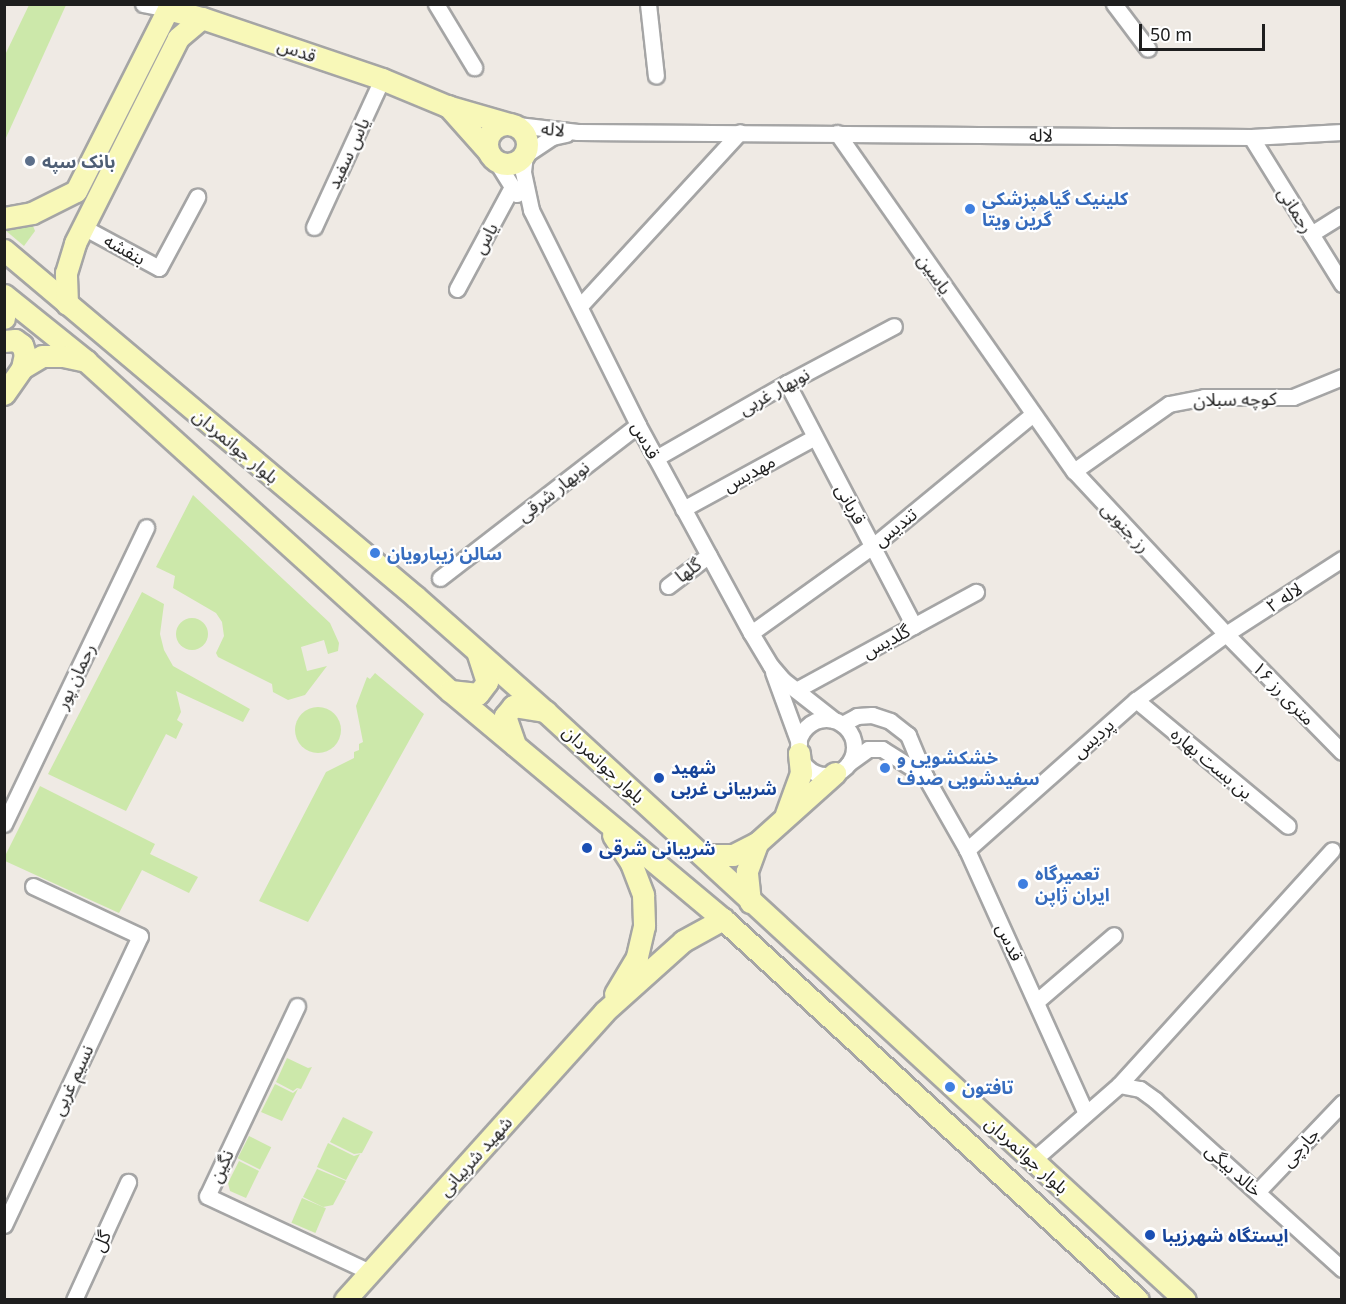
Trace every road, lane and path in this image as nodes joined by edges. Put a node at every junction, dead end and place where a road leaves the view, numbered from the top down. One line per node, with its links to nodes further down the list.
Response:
1 (143, 4): 5 (street, قدس)
2 (436, 4): 8 (street)
3 (648, 4): 9 (street)
4 (1114, 4): 7 (street)
5 (168, 9): 6 (main road, قدس); 24 (main road)
6 (202, 18): 10 (main road, قدس); 25 (main road)
7 (1148, 49)
8 (474, 67)
9 (656, 76)
10 (382, 79): 11 (main road, قدس); 26 (street, یاس سفید)
11 (447, 106): 12 (main road, قدس); 19 (main road)
12 (509, 124): 13 (street, لاله); 18 (main road); 19 (main road)
13 (578, 132): 14 (street, لاله); 18 (street)
14 (740, 132): 16 (street, لاله); 33 (street)
15 (1341, 132): 17 (street, لاله)
16 (837, 134): 17 (street, لاله); 43 (street, یاسین)
17 (1251, 137): 27 (street, رحمانی)
18 (525, 154): 19 (main road); 22 (street, قدس)
19 (492, 156): 20 (street, قدس)
20 (512, 188): 22 (street, قدس); 30 (street, یاس)
21 (197, 197): 25 (street, بنفشه)
22 (531, 210): 33 (street, قدس)
23 (1341, 215): 27 (street)
24 (4, 218)
25 (83, 227): 32 (main road)
26 (314, 227)
27 (1311, 234): 29 (street, رحمانی)
28 (4, 250): 32 (main road, بلوار جوانمردان)
29 (1341, 284)
30 (457, 289)
31 (4, 295): 38 (main road, بلوار جوانمردان)
32 (67, 304): 59 (main road, بلوار جوانمردان)
33 (580, 306): 44 (street, قدس)
34 (4, 312): 35 (main road)
35 (4, 318)
36 (894, 326): 41 (street, نوبهار غربی)
37 (4, 341): 39 (main road)
38 (86, 361): 39 (main road); 62 (main road, بلوار جوانمردان)
39 (22, 368): 42 (main road)
40 (1341, 376): 47 (street, کوچه سبلان)
41 (787, 382): 45 (street, قربانی); 46 (street, نوبهار غربی)
42 (4, 393)
43 (1033, 414): 47 (street, رز جنوبی); 50 (street, تندیس)
44 (638, 425): 46 (street, قدس); 53 (street, نوبهار شرقی)
45 (815, 437): 48 (street, مهدیس); 50 (street, قربانی)
46 (656, 458): 48 (street, قدس)
47 (1074, 471): 58 (street, رز جنوبی)
48 (683, 509): 51 (street, قدس)
49 (146, 527): 73 (street, رحمان پور)
50 (874, 545): 56 (street, قربانی); 57 (street, تندیس)
51 (709, 555): 54 (street, گلها); 57 (street, قدس)
52 (1341, 559): 58 (street, لاله ۲)
53 (440, 578)
54 (668, 586)
55 (976, 592): 56 (street, گلدیس)
56 (914, 626): 61 (street, گلدیس)
57 (751, 633): 60 (street, قدس)
58 (1226, 634): 63 (street, پردیس); 68 (street, ۱۶ متری رز)
59 (477, 651): 62 (main road); 64 (main road, بلوار جوانمردان)
60 (771, 666): 61 (street, قدس); 67 (street, قدس)
61 (796, 690): 65 (street, قدس)
62 (450, 692): 66 (main road, بلوار جوانمردان)
63 (1136, 700): 74 (street, بن بست بهاره); 76 (street, پردیس)
64 (546, 712): 66 (main road); 78 (main road, بلوار جوانمردان)
65 (838, 722): 67 (street); 69 (street); 70 (street, قدس)
66 (515, 746): 71 (main road, بلوار جوانمردان)
67 (799, 748): 69 (street); 72 (main road)
68 (1341, 752)
69 (842, 768): 70 (street, قدس); 72 (main road)
70 (925, 776): 76 (street, قدس)
71 (603, 819): 81 (main road, بلوار جوانمردان); 85 (main road, شهید شربیانی)
72 (784, 820): 75 (main road)
73 (4, 824)
74 (1288, 826)
75 (757, 843): 78 (main road); 80 (main road)
76 (967, 850): 83 (street, قدس)
77 (1332, 850): 86 (street)
78 (702, 855): 80 (main road, بلوار جوانمردان)
79 (33, 886): 92 (street, نسیم غربی)
80 (750, 902): 89 (main road, بلوار جوانمردان)
81 (723, 919): 85 (main road, شهید شربیانی); 97 (main road, بلوار جوانمردان)
82 (1114, 935): 83 (street)
83 (1037, 1001): 88 (street, قدس)
84 (297, 1006): 94 (street, نگین)
85 (604, 1012): 94 (main road, شهید شربیانی)
86 (1119, 1085): 88 (street); 91 (street, خالد بیگی)
87 (1341, 1103): 91 (street, جارچی)
88 (1086, 1113): 89 (street)
89 (1032, 1161): 98 (main road, بلوار جوانمردان)
90 (129, 1182): 95 (street, گل)
91 (1258, 1191): 93 (street, خالد بیگی)
92 (4, 1225)
93 (1341, 1269)
94 (370, 1272): 96 (main road, شهید شربیانی)
95 (74, 1299)
96 (345, 1299)
97 (1138, 1299)
98 (1185, 1299)

